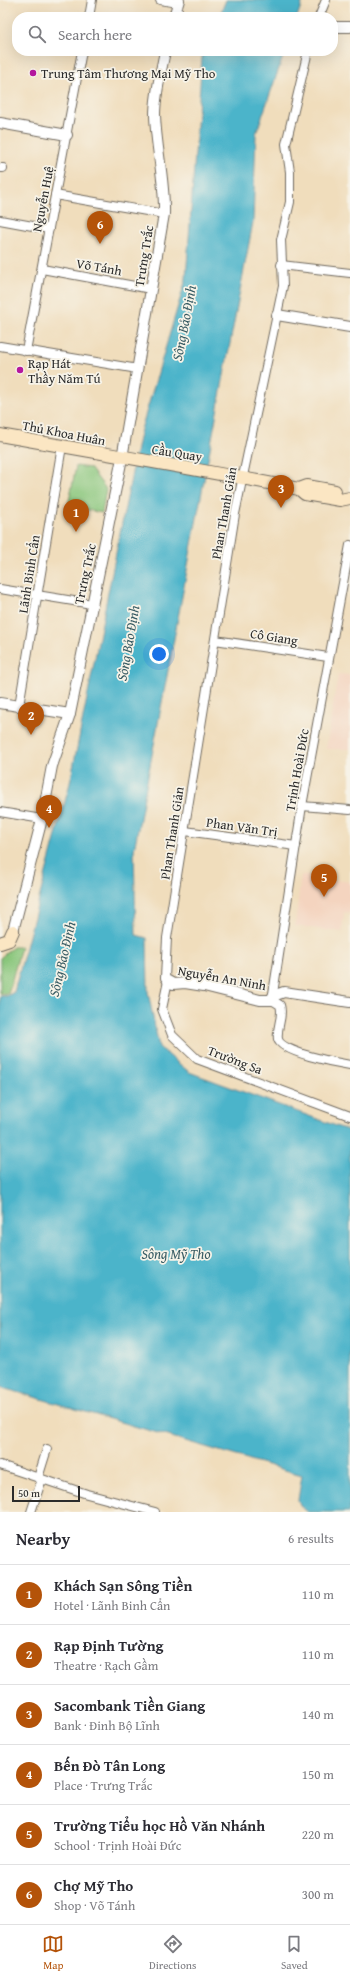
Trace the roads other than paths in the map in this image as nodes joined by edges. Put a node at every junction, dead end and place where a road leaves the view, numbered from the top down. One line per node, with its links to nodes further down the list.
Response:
1 (92, 0): 5 (street)
2 (160, 0): 4 (street)
3 (326, 0): 7 (street)
4 (178, 2): 6 (street)
5 (90, 12)
6 (175, 12)
7 (321, 12)
8 (338, 27): 9 (street)
9 (350, 27)
10 (81, 56): 14 (street, Nguyễn Huệ)
11 (164, 56): 16 (street, Trưng Trắc)
12 (307, 56): 19 (street, Phan Thanh Giản)
13 (0, 124): 14 (street)
14 (67, 135): 15 (street, Nguyễn Huệ)
15 (55, 195): 16 (street); 18 (street, Nguyễn Huệ)
16 (164, 214): 22 (street, Trưng Trắc)
17 (0, 220): 18 (street)
18 (49, 229): 20 (street, Nguyễn Huệ)
19 (281, 265): 21 (street); 23 (street, Phan Thanh Giản)
20 (42, 269): 22 (street, Võ Tánh); 26 (street, Nguyễn Huệ)
21 (350, 273)
22 (151, 289): 27 (street, Trưng Trắc)
23 (277, 315): 24 (street); 31 (street, Phan Thanh Giản)
24 (350, 327)
25 (0, 346): 26 (street)
26 (26, 350): 27 (street)
27 (138, 369): 30 (street, Trưng Trắc)
28 (0, 435): 29 (main road, Thủ Khoa Huân)
29 (62, 446): 30 (main road, Thủ Khoa Huân); 35 (street, Lãnh Binh Cẩn)
30 (126, 459): 31 (main road, Cầu Quay); 36 (street, Trưng Trắc)
31 (242, 478): 32 (main road, Cầu Quay); 37 (street, Phan Thanh Giản)
32 (349, 498)
33 (350, 545): 38 (street, Trịnh Hoài Đức)
34 (0, 589): 35 (street)
35 (37, 596): 36 (street); 40 (street, Lãnh Binh Cẩn)
36 (92, 604): 41 (street, Trưng Trắc)
37 (215, 640): 38 (street, Cô Giang); 46 (street, Phan Thanh Giản)
38 (328, 657): 42 (street, Trịnh Hoài Đức)
39 (0, 703): 40 (street)
40 (19, 706): 41 (street)
41 (70, 714): 45 (street, Trưng Trắc)
42 (302, 806): 43 (street); 47 (street, Trịnh Hoài Đức)
43 (350, 810)
44 (0, 812): 45 (street)
45 (42, 819): 48 (street, Trưng Trắc)
46 (185, 831): 47 (street, Phan Văn Trị); 50 (street, Phan Thanh Giản)
47 (296, 846): 51 (street, Trịnh Hoài Đức)
48 (13, 931): 49 (main road)
49 (0, 943)
50 (168, 981): 51 (street, Nguyễn An Ninh); 54 (street, Trường Sa)
51 (272, 998): 52 (street, Nguyễn An Ninh); 53 (street)
52 (350, 1002)
53 (350, 1065)
54 (350, 1116)
55 (47, 1449): 57 (street)
56 (0, 1465): 57 (street)
57 (40, 1479): 58 (street); 59 (street)
58 (31, 1512)
59 (154, 1512)

